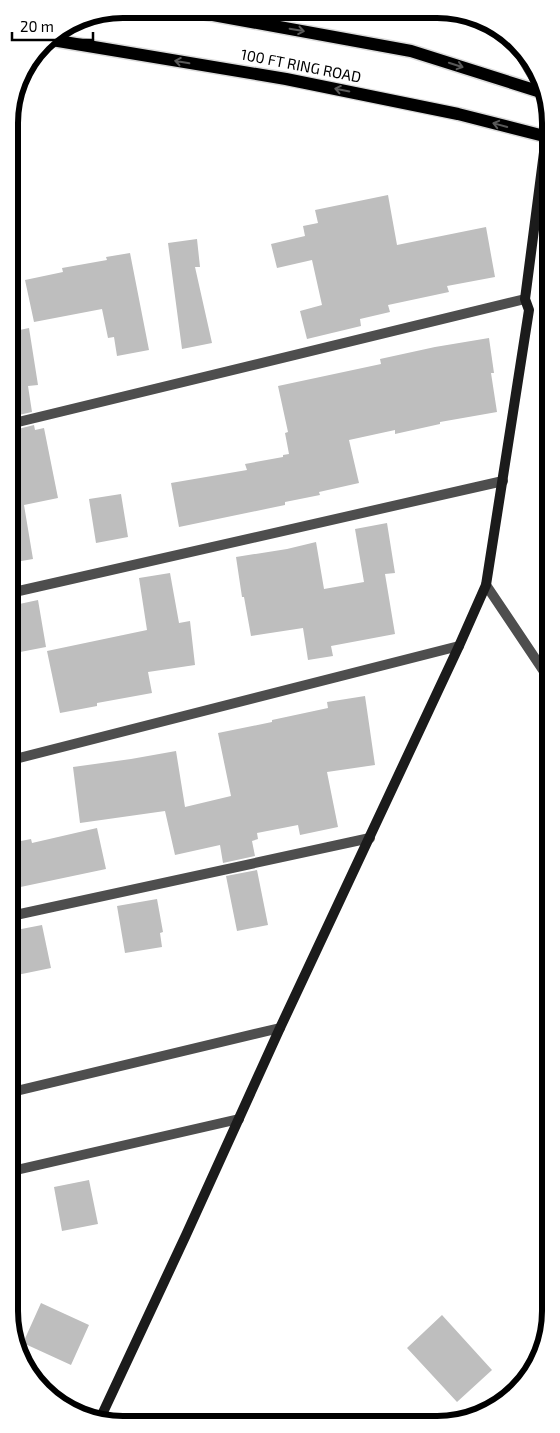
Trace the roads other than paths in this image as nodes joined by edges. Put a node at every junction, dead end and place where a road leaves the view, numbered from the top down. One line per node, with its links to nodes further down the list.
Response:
1 (230, 18): 3 (main road, one-way to 3)
2 (57, 41): 4 (main road, 100 FT RING ROAD, one-way to 2)
3 (538, 91)
4 (542, 136)
5 (542, 174): 6 (main road)
6 (525, 299): 7 (street); 8 (main road)
7 (18, 422)
8 (503, 481): 9 (main road); 10 (street)
9 (486, 585): 11 (main road); 12 (street)
10 (18, 591)
11 (459, 646): 13 (street); 14 (main road)
12 (542, 669)
13 (18, 758)
14 (370, 838): 15 (street); 16 (main road)
15 (18, 914)
16 (280, 1028): 17 (street); 18 (main road)
17 (18, 1091)
18 (239, 1119): 19 (street); 20 (main road)
19 (18, 1169)
20 (103, 1413)

